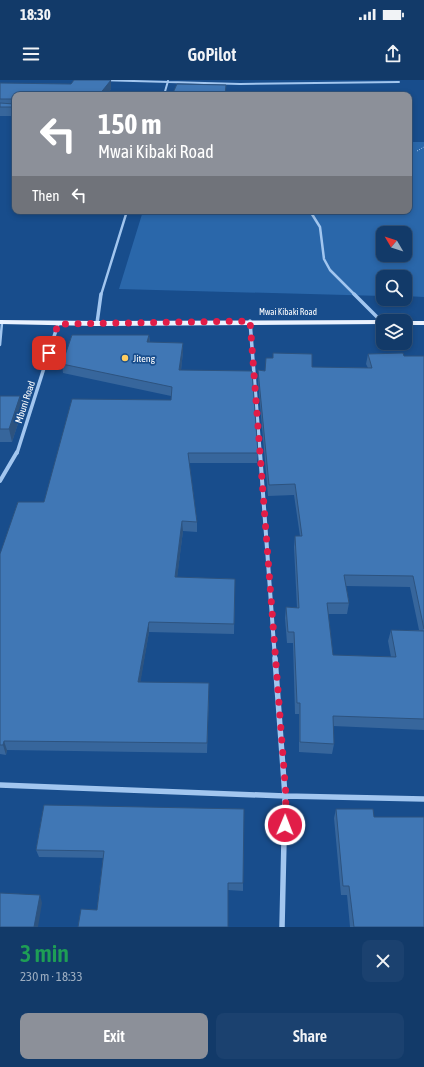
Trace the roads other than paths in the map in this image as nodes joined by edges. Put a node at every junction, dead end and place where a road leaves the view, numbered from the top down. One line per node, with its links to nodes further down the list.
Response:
1 (98, 80): 2 (street)
2 (168, 81): 3 (street); 4 (street)
3 (399, 82)
4 (165, 92)
5 (126, 214): 11 (street)
6 (312, 214): 7 (street)
7 (376, 316)
8 (250, 321): 10 (main road, Mwai Kibaki Road); 11 (main road, Mwai Kibaki Road); 18 (street)
9 (1, 322): 14 (main road, Mwai Kibaki Road); 15 (lane)
10 (376, 322)
11 (97, 323): 14 (main road, Mwai Kibaki Road)
12 (412, 323): 13 (main road)
13 (424, 323)
14 (58, 324): 16 (street, Mbuni Road)
15 (0, 345)
16 (0, 481)
17 (0, 785): 18 (street)
18 (286, 796): 19 (street); 20 (street)
19 (424, 799)
20 (282, 927)

